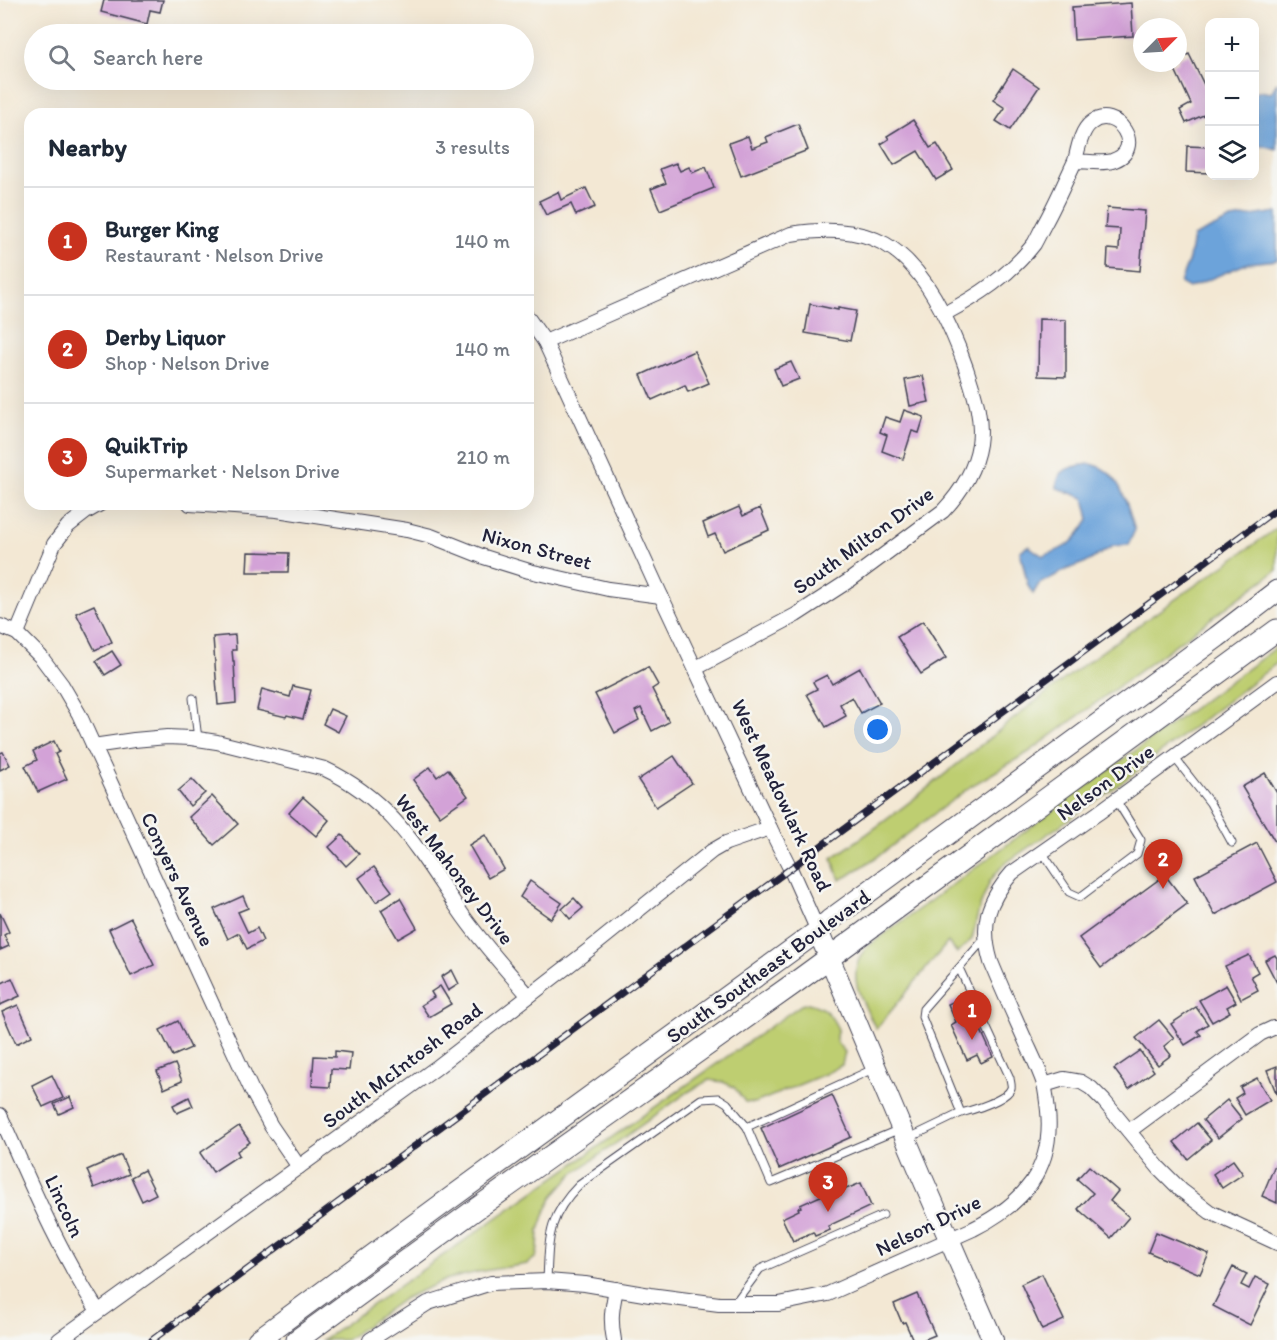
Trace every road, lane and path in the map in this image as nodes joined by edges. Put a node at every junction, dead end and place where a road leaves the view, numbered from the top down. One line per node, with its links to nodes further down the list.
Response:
1 (1075, 161): 2 (street)
2 (944, 314): 4 (street, South Milton Drive); 12 (street, South Milton Drive)
3 (534, 326): 4 (street, West Meadowlark Road)
4 (545, 342): 8 (street, West Meadowlark Road)
5 (90, 510): 11 (street)
6 (295, 510): 8 (street, Nixon Street)
7 (1277, 591): 22 (main road, South Southeast Boulevard)
8 (661, 596): 12 (street, West Meadowlark Road)
9 (0, 626): 11 (street, Conyers Avenue)
10 (1277, 630): 24 (main road, South Southeast Boulevard)
11 (17, 633): 16 (street, Conyers Avenue)
12 (696, 668): 19 (street, West Meadowlark Road)
13 (1277, 682): 17 (street, Nelson Drive)
14 (193, 698): 15 (lane)
15 (198, 739): 16 (street, West Mahoney Drive); 26 (street, West Mahoney Drive)
16 (93, 746): 35 (street, Conyers Avenue)
17 (1174, 758): 18 (street, Nelson Drive); 20 (lane)
18 (1116, 800): 21 (street, Nelson Drive); 21 (lane)
19 (770, 828): 22 (street, West Meadowlark Road); 26 (street, South McIntosh Road)
20 (1232, 843)
21 (1042, 852): 23 (street, Nelson Drive)
22 (818, 931): 24 (main road, West Meadowlark Road); 44 (main road, South Southeast Boulevard)
23 (986, 937): 25 (lane); 29 (street, Nelson Drive)
24 (830, 958): 28 (main road, West Meadowlark Road); 45 (main road, South Southeast Boulevard)
25 (959, 968): 30 (lane); 30 (lane)
26 (529, 996): 35 (street, South McIntosh Road)
27 (1277, 1028): 33 (street)
28 (876, 1068): 32 (lane); 34 (main road, West Meadowlark Road)
29 (1044, 1085): 33 (street); 37 (street, Nelson Drive)
30 (961, 1113): 34 (lane)
31 (0, 1115): 42 (street, Lincoln)
32 (747, 1127): 34 (lane); 39 (lane)
33 (1129, 1131): 38 (street)
34 (904, 1134): 37 (main road, West Meadowlark Road)
35 (298, 1167): 42 (street, South McIntosh Road)
36 (883, 1215): 41 (lane)
37 (948, 1239): 41 (street, Nelson Drive); 48 (main road, West Meadowlark Road)
38 (1277, 1243)
39 (547, 1281): 40 (street, Nelson Drive); 46 (street, Nelson Drive)
40 (616, 1289): 41 (street, Nelson Drive); 47 (street)
41 (734, 1304)
42 (98, 1311): 43 (street, South McIntosh Road)
43 (59, 1340)
44 (258, 1340)
45 (297, 1340)
46 (370, 1340)
47 (614, 1340)
48 (993, 1340)

